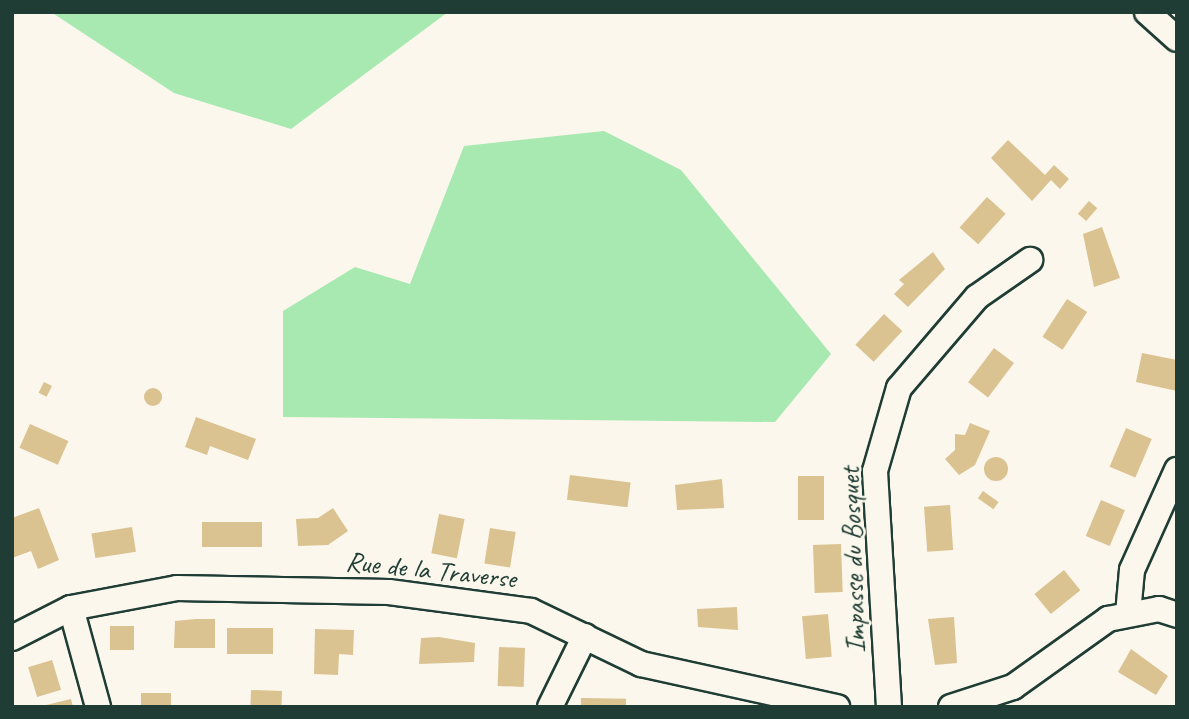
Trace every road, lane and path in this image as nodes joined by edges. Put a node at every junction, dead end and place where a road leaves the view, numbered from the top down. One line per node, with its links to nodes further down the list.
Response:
1 (1147, 12): 2 (street)
2 (1177, 39)
3 (1030, 260): 14 (street, Impasse du Bosquet)
4 (1177, 470): 6 (street)
5 (71, 608): 8 (street, Rue de la Traverse); 9 (street, Rue de la Traverse); 11 (street)
6 (1128, 614): 7 (street); 15 (street)
7 (1177, 615)
8 (585, 636): 10 (street, Rue de la Traverse); 12 (street)
9 (12, 638)
10 (770, 699): 13 (street, Rue de la Traverse)
11 (99, 707)
12 (550, 707)
13 (837, 707)
14 (889, 707)
15 (951, 707)

